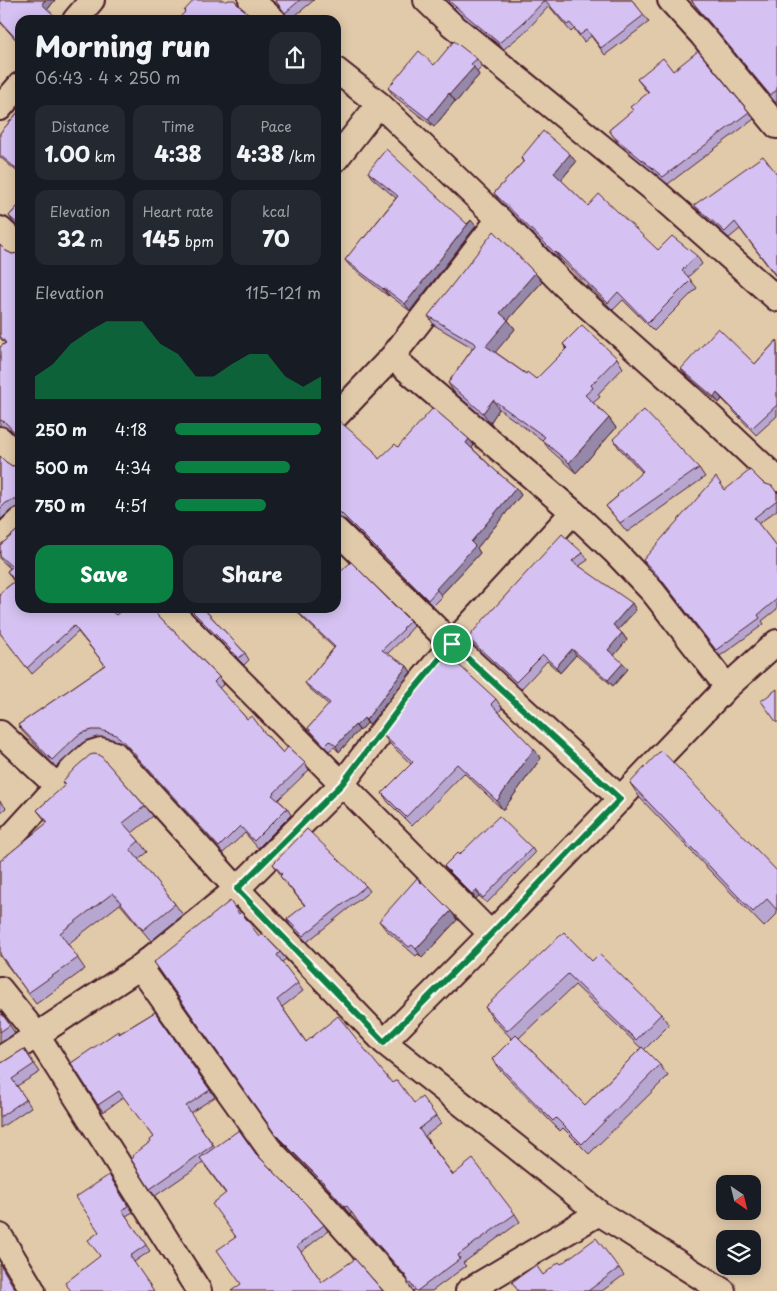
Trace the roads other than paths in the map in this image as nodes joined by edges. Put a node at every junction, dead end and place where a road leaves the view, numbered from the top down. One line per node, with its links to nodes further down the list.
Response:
1 (92, 0): 4 (street)
2 (426, 0): 14 (street)
3 (670, 0): 9 (street)
4 (79, 15)
5 (341, 74): 7 (street)
6 (15, 91): 8 (street)
7 (379, 104): 10 (street); 11 (street)
8 (0, 108)
9 (777, 126)
10 (341, 153)
11 (499, 220): 15 (street); 19 (street)
12 (0, 229): 13 (street)
13 (15, 242)
14 (777, 299)
15 (392, 357): 16 (street); 20 (street)
16 (341, 411)
17 (0, 439): 18 (street)
18 (15, 454)
19 (777, 478)
20 (573, 512): 26 (street); 27 (street)
21 (15, 525): 23 (street)
22 (341, 535): 26 (street)
23 (0, 539)
24 (173, 613): 29 (street)
25 (777, 642): 27 (street)
26 (452, 644): 29 (street); 31 (street)
27 (727, 687): 31 (street)
28 (0, 733): 30 (street)
29 (342, 784): 33 (street); 34 (street)
30 (57, 786): 32 (street); 33 (street)
31 (620, 799): 34 (street)
32 (0, 849)
33 (237, 889): 35 (street); 38 (street)
34 (491, 934): 38 (street)
35 (140, 967): 37 (street); 44 (street)
36 (0, 988): 37 (street)
37 (38, 1035): 39 (street); 43 (street)
38 (384, 1042): 40 (street)
39 (0, 1059)
40 (599, 1213): 45 (street); 46 (street)
41 (0, 1236): 42 (street)
42 (32, 1291)
43 (199, 1291)
44 (400, 1291)
45 (468, 1291)
46 (723, 1291)

